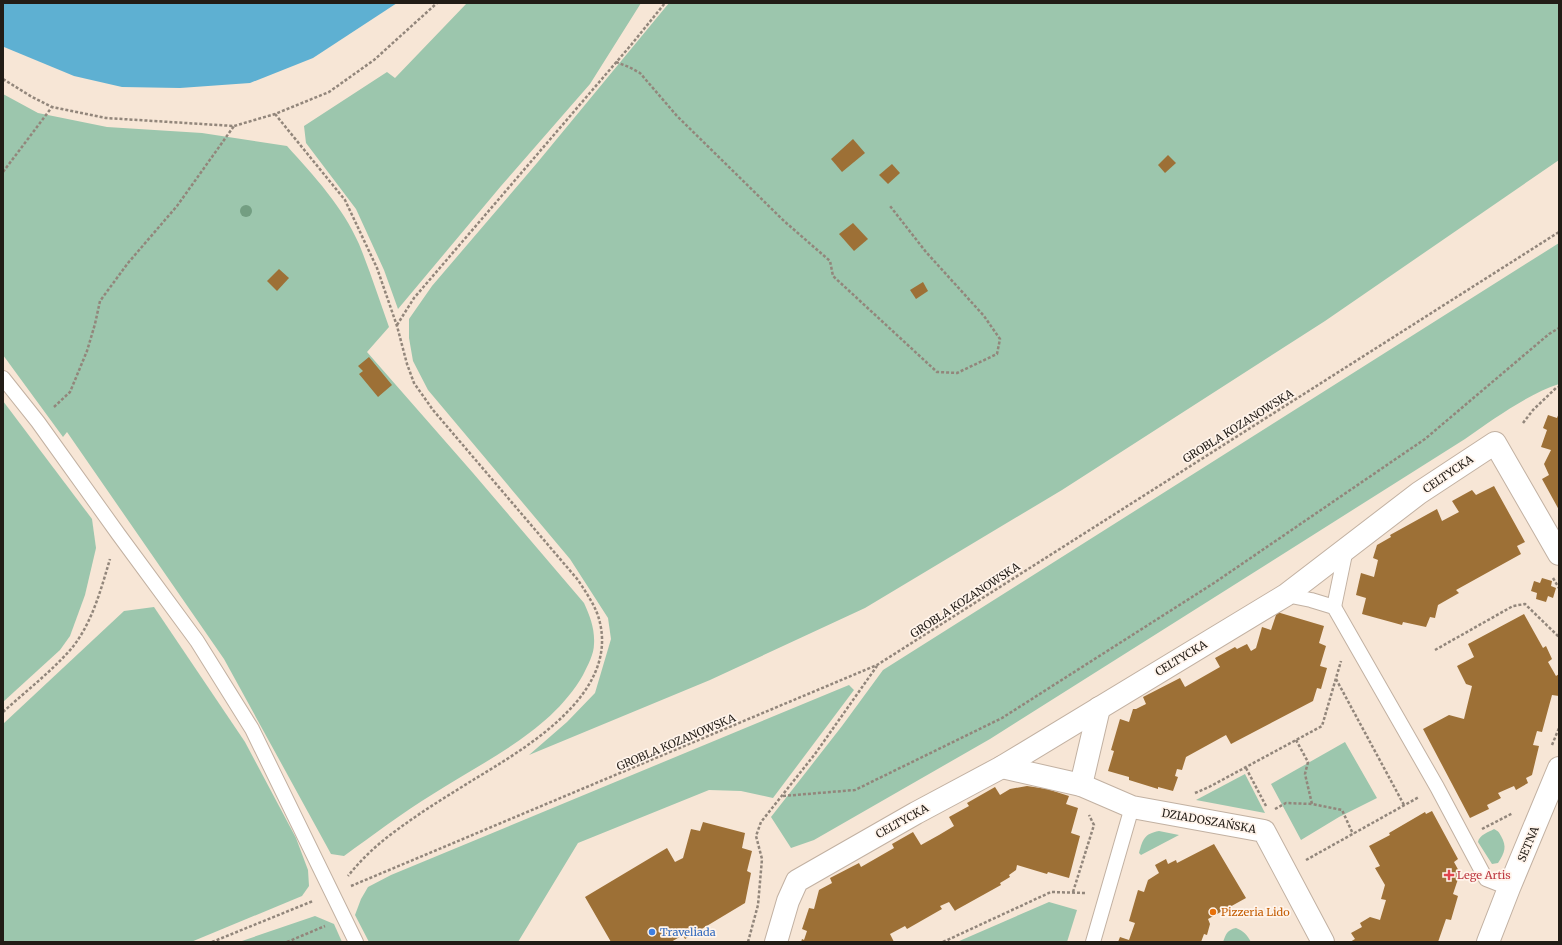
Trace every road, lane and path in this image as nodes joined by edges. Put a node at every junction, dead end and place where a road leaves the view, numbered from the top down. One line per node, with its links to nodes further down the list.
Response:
1 (437, 3): 6 (path)
2 (665, 3): 3 (path)
3 (616, 62): 9 (path); 11 (path)
4 (3, 79): 5 (path)
5 (52, 106): 7 (path); 8 (path)
6 (275, 114): 7 (path); 11 (path)
7 (234, 126): 15 (path)
8 (3, 172)
9 (890, 206)
10 (1559, 232): 25 (path, GROBLA KOZANOWSKA)
11 (397, 326): 49 (path)
12 (1559, 328): 37 (path)
13 (3, 378): 15 (lane)
14 (1558, 387): 16 (path)
15 (38, 422): 17 (lane)
16 (1523, 423)
17 (118, 535): 28 (path); 49 (lane)
18 (1346, 549): 19 (street, CELTYCKA); 20 (street, CELTYCKA); 21 (lane)
19 (1559, 554)
20 (1286, 595): 21 (lane); 27 (street, CELTYCKA)
21 (1334, 607): 22 (lane)
22 (1349, 633): 26 (path); 34 (lane)
23 (1559, 637): 24 (path)
24 (1435, 650)
25 (877, 665): 37 (path); 49 (path, GROBLA KOZANOWSKA)
26 (1336, 679): 30 (path); 39 (path)
27 (1099, 708): 32 (street, CELTYCKA); 33 (street)
28 (3, 712)
29 (1559, 728): 31 (path)
30 (1296, 740): 36 (path); 38 (path)
31 (1555, 758): 35 (street, SETNA)
32 (1002, 767): 33 (street, DZIADOSZAŃSKA); 55 (street, CELTYCKA)
33 (1081, 785): 40 (street, DZIADOSZAŃSKA); 47 (path)
34 (1436, 787): 39 (path); 44 (lane)
35 (1555, 790): 46 (street, SETNA)
36 (1189, 795)
37 (783, 796): 54 (path)
38 (1312, 804): 42 (path); 43 (path)
39 (1404, 805): 43 (path)
40 (1132, 807): 45 (street, DZIADOSZAŃSKA); 48 (lane)
41 (1520, 810): 44 (path)
42 (1269, 812)
43 (1353, 834): 45 (path)
44 (1474, 856): 46 (lane)
45 (1285, 872): 58 (street, DZIADOSZAŃSKA)
46 (1509, 888): 59 (street, SETNA)
47 (1073, 892): 48 (path); 56 (path)
48 (1107, 893): 57 (lane)
49 (333, 894): 50 (lane); 51 (path, GROBLA KOZANOWSKA)
50 (344, 917): 52 (path); 53 (lane)
51 (212, 942)
52 (287, 942)
53 (356, 942)
54 (748, 942)
55 (776, 942)
56 (943, 942)
57 (1093, 942)
58 (1323, 942)
59 (1488, 942)

